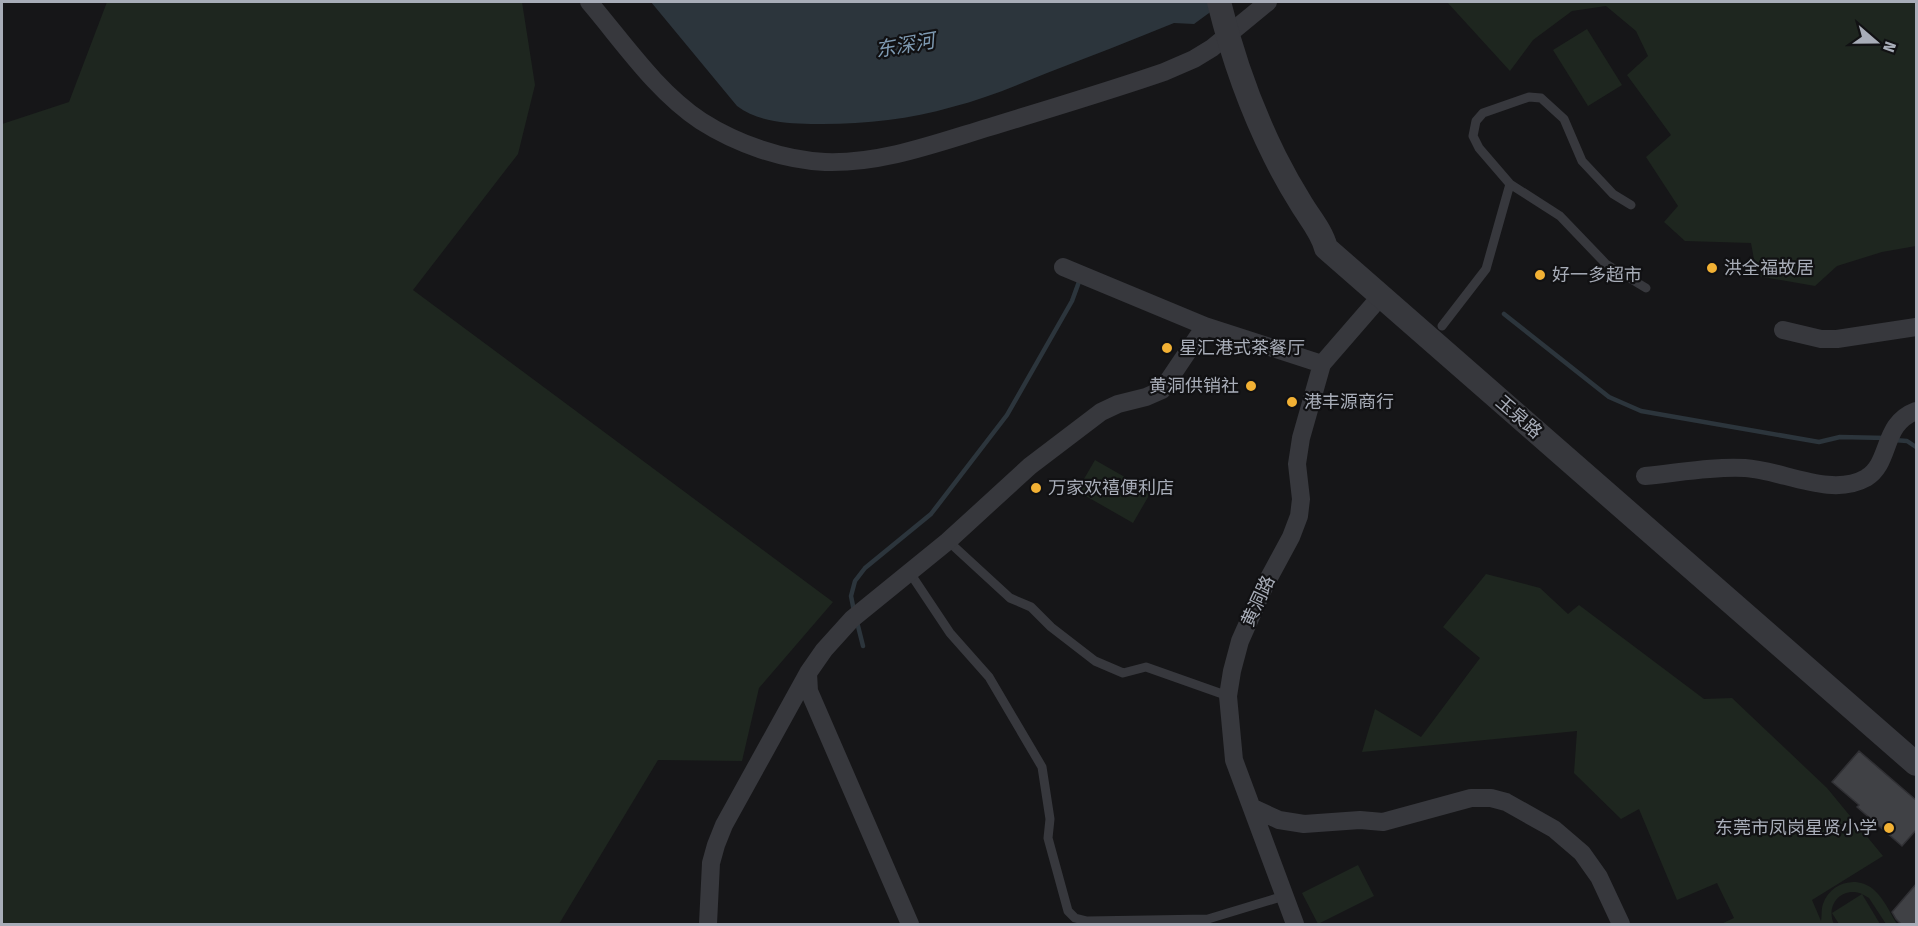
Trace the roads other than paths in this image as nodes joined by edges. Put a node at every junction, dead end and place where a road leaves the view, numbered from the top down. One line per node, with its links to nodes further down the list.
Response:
1 (590, 2): 4 (street)
2 (1268, 2): 4 (street)
3 (1220, 5): 4 (street, 玉泉路)
4 (1227, 36): 9 (street, 玉泉路)
5 (1510, 184): 6 (lane); 8 (lane); 11 (lane)
6 (1631, 205)
7 (1063, 267): 10 (street)
8 (1646, 288)
9 (1381, 296): 14 (street, 黄洞路); 21 (street, 玉泉路)
10 (1205, 326): 14 (street); 17 (street)
11 (1442, 326)
12 (1917, 327): 13 (street)
13 (1783, 330)
14 (1322, 364): 20 (street, 黄洞路)
15 (1917, 411): 16 (street)
16 (1645, 476)
17 (948, 541): 18 (street); 20 (lane)
18 (910, 573): 19 (street); 23 (lane)
19 (808, 673): 24 (street); 25 (street)
20 (1228, 696): 22 (street, 黄洞路)
21 (1917, 764)
22 (1253, 808): 23 (street, 黄洞路); 27 (street)
23 (1284, 896): 26 (street, 黄洞路)
24 (708, 924)
25 (910, 924)
26 (1295, 924)
27 (1622, 924)

